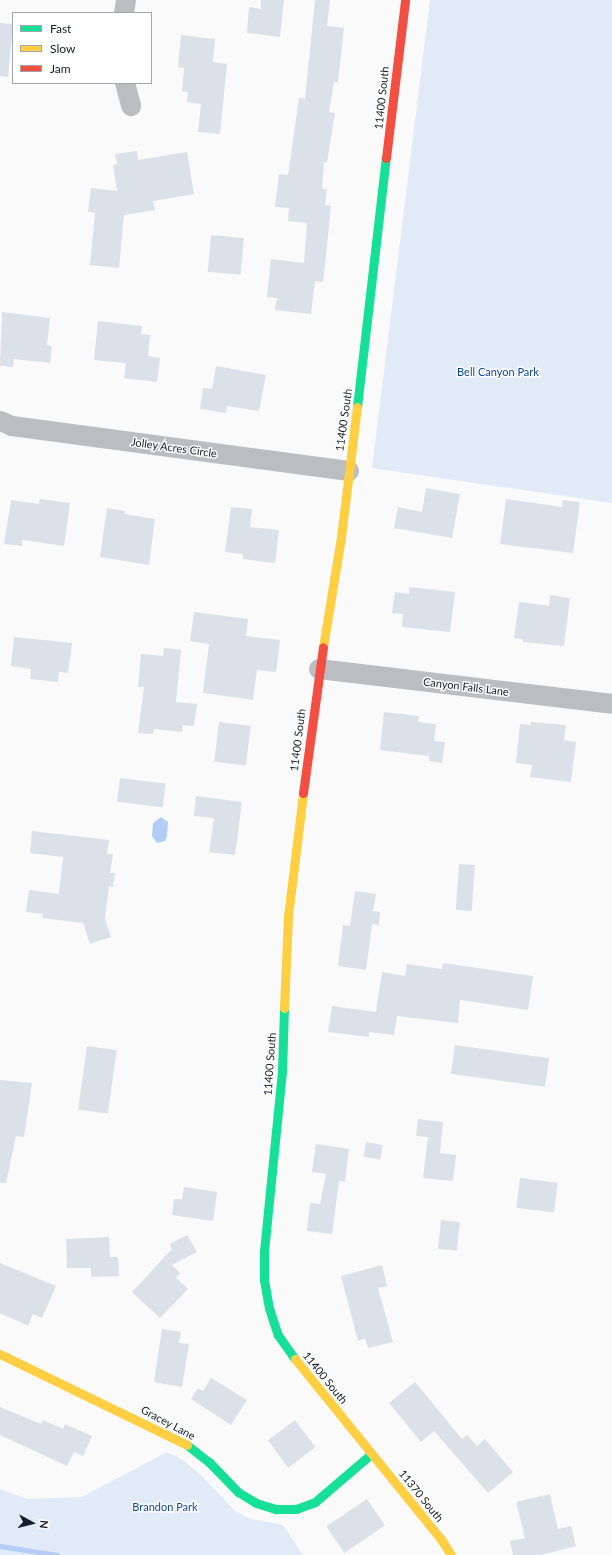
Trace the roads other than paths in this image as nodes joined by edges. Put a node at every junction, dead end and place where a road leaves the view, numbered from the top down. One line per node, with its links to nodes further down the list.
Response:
1 (126, 0): 3 (street)
2 (405, 0): 7 (street, 11400 South)
3 (124, 12)
4 (125, 84): 5 (street)
5 (131, 106)
6 (0, 421): 7 (street, Jolley Acres Circle)
7 (349, 471): 8 (street, 11400 South)
8 (319, 669): 9 (street, Canyon Falls Lane); 11 (street, 11400 South)
9 (612, 704)
10 (0, 1354): 11 (street, Gracey Lane)
11 (371, 1454): 12 (street, 11370 South)
12 (451, 1555)

